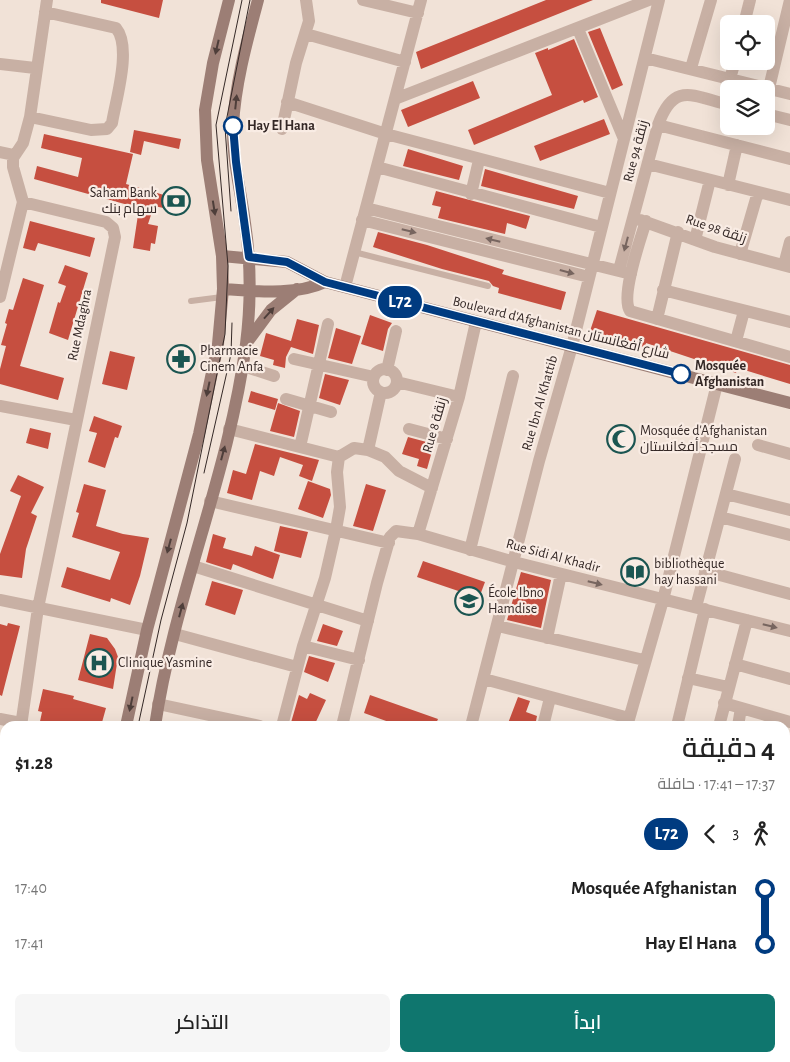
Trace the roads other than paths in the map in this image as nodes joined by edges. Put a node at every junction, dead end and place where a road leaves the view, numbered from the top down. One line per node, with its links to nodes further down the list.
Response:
1 (228, 0): 60 (main road, one-way to 60)
2 (258, 0): 61 (main road, one-way to 2)
3 (306, 0): 15 (street)
4 (363, 0): 12 (street)
5 (421, 0): 12 (street)
6 (649, 0): 14 (street)
7 (659, 0): 16 (street, Rue Ibn Al Khattib)
8 (711, 0): 20 (street)
9 (750, 0): 13 (street)
10 (790, 0): 24 (street)
11 (46, 6): 19 (street); 31 (street)
12 (418, 14): 17 (street)
13 (746, 15)
14 (578, 29): 27 (street); 36 (street)
15 (306, 34): 17 (street); 28 (street)
16 (645, 58): 20 (street); 36 (street, Rue Ibn Al Khattib)
17 (405, 62): 27 (street)
18 (0, 64): 19 (street)
19 (35, 68): 31 (street)
20 (691, 68): 22 (street)
21 (732, 70): 22 (street)
22 (730, 79): 23 (street)
23 (734, 80)
24 (771, 80)
25 (775, 90): 26 (street)
26 (790, 94)
27 (395, 99): 35 (street)
28 (287, 102): 34 (street); 35 (street)
29 (720, 103): 33 (street, Rue 94 زنقة)
30 (775, 116): 32 (street)
31 (30, 117): 39 (street)
32 (790, 120)
33 (658, 125): 37 (street); 42 (street, Rue 94 زنقة)
34 (282, 129)
35 (386, 134): 41 (street); 43 (street)
36 (624, 139): 47 (street, Rue Ibn Al Khattib)
37 (737, 145): 40 (street); 45 (street)
38 (0, 152): 39 (street)
39 (14, 155): 50 (street)
40 (790, 159)
41 (479, 160): 47 (street); 48 (street)
42 (648, 164): 44 (street); 52 (street, Rue 94 زنقة)
43 (377, 167): 48 (street); 51 (street)
44 (710, 180): 45 (street); 56 (street)
45 (728, 185): 46 (street)
46 (758, 192): 49 (street); 59 (street)
47 (610, 193): 54 (street, Rue Ibn Al Khattib)
48 (471, 194): 54 (street)
49 (790, 200)
50 (23, 202): 73 (street); 101 (street, Rue Mdaghra)
51 (364, 214): 58 (street); 64 (street)
52 (633, 217): 53 (street, Rue 98 زنقة); 63 (street, Rue 94 زنقة, one-way to 63)
53 (646, 221): 55 (street, Rue 98 زنقة); 65 (street)
54 (602, 226): 64 (street, Rue Ibn Al Khattib)
55 (678, 232): 56 (street, Rue 98 زنقة); 71 (street)
56 (695, 240): 59 (street, Rue 98 زنقة)
57 (790, 242): 62 (street)
58 (354, 252): 67 (lane); 68 (street)
59 (740, 254): 62 (street, Rue 98 زنقة)
60 (222, 256): 61 (main road, Boulevard d'Afghanistan شارع أفغانستان); 72 (main road)
61 (249, 257): 66 (main road, Boulevard d'Afghanistan شارع أفغانستان); 70 (main road)
62 (787, 266)
63 (618, 270): 64 (street); 65 (street)
64 (590, 272): 83 (street, Rue Ibn Al Khattib)
65 (631, 274): 76 (street)
66 (325, 282): 68 (main road, Boulevard d'Afghanistan شارع أفغانستان); 69 (main road, Boulevard d'Afghanistan شارع أفغانستان)
67 (488, 286)
68 (345, 287): 77 (main road, Boulevard d'Afghanistan شارع أفغانستان)
69 (297, 289): 70 (main road, Boulevard d'Afghanistan شارع أفغانستان); 82 (main road, one-way to 69)
70 (249, 290): 72 (main road, Boulevard d'Afghanistan شارع أفغانستان); 82 (main road)
71 (664, 290): 75 (street); 76 (street)
72 (223, 293): 74 (lane); 134 (main road, one-way to 134)
73 (0, 297)
74 (192, 301)
75 (744, 311): 78 (street); 81 (street)
76 (657, 319): 81 (street)
77 (476, 322): 83 (main road, Boulevard d'Afghanistan شارع أفغانستان); 95 (street, Rue 8 زنقة)
78 (790, 322)
79 (328, 324): 86 (street)
80 (396, 331): 88 (street)
81 (736, 340): 84 (street)
82 (246, 343): 87 (main road)
83 (572, 346): 93 (main road, Boulevard d'Afghanistan شارع أفغانستان); 121 (street, Rue Ibn Al Khattib)
84 (790, 357)
85 (294, 359): 86 (street)
86 (319, 364): 91 (street); 98 (street)
87 (243, 366): 89 (street); 102 (main road)
88 (387, 370): 91 (street); 92 (street)
89 (274, 376)
90 (513, 376): 120 (street)
91 (374, 378): 94 (street)
92 (397, 382): 94 (street); 95 (street)
93 (717, 384): 97 (main road, Boulevard d'Afghanistan شارع أفغانستان); 127 (street)
94 (381, 392): 107 (street)
95 (459, 397): 104 (street, Rue 8 زنقة)
96 (286, 399): 98 (street)
97 (790, 403)
98 (309, 405): 100 (street); 106 (street)
99 (0, 406): 101 (street)
100 (331, 412)
101 (76, 420): 129 (street, Rue Mdaghra)
102 (229, 429): 106 (street); 113 (main road, one-way to 102)
103 (409, 429): 104 (street)
104 (447, 439): 111 (street, Rue 8 زنقة)
105 (758, 445): 108 (street)
106 (300, 447): 109 (street)
107 (368, 450): 109 (street); 111 (street)
108 (790, 454)
109 (339, 457): 116 (street)
110 (735, 460): 112 (street)
111 (432, 488): 117 (street, Rue 8 زنقة)
112 (726, 494): 114 (street); 115 (street)
113 (210, 501): 116 (street); 122 (main road)
114 (790, 510)
115 (720, 516): 118 (street); 123 (street)
116 (336, 530): 119 (street); 128 (street)
117 (418, 534): 119 (street, Rue Sidi Al Khadir); 120 (street, Rue Sidi Al Khadir)
118 (790, 535)
119 (389, 543): 132 (street)
120 (470, 550): 121 (street, Rue Sidi Al Khadir)
121 (514, 562): 124 (street, Rue Sidi Al Khadir); 133 (street, Rue Ibn Al Khattib)
122 (193, 566): 128 (street); 136 (main road, one-way to 122)
123 (705, 571): 125 (street); 130 (street)
124 (561, 574): 127 (street, Rue Sidi Al Khadir, one-way to 127); 137 (street)
125 (790, 594)
126 (0, 600): 129 (street)
127 (663, 600): 130 (street, Rue Sidi Al Khadir); 140 (street)
128 (317, 606): 132 (street); 138 (street)
129 (38, 608): 134 (street); 151 (street, Rue Mdaghra)
130 (700, 608): 131 (street, Rue Sidi Al Khadir); 143 (street)
131 (747, 620): 135 (street, Rue Sidi Al Khadir, one-way to 135); 141 (street)
132 (368, 621): 139 (street)
133 (498, 626): 137 (street); 144 (street, Rue Ibn Al Khattib)
134 (147, 630): 152 (main road, one-way to 152)
135 (790, 631)
136 (175, 634): 142 (street); 148 (main road)
137 (546, 638): 140 (street)
138 (303, 646): 139 (street); 142 (street)
139 (359, 660): 156 (street)
140 (644, 660): 160 (street)
141 (735, 664): 145 (street); 146 (street)
142 (297, 667): 155 (street)
143 (688, 678): 146 (street); 161 (street)
144 (484, 679): 147 (street); 157 (street, Rue Ibn Al Khattib)
145 (790, 679)
146 (728, 687): 149 (street)
147 (550, 698): 158 (street); 159 (street)
148 (158, 704): 153 (main road); 154 (street)
149 (724, 704): 150 (street); 162 (street)
150 (741, 708): 163 (street); 164 (street)
151 (21, 721)
152 (127, 721)
153 (156, 721)
154 (237, 721)
155 (283, 721)
156 (343, 721)
157 (472, 721)
158 (544, 721)
159 (624, 721)
160 (630, 721)
161 (678, 721)
162 (719, 721)
163 (739, 721)
164 (771, 721)

